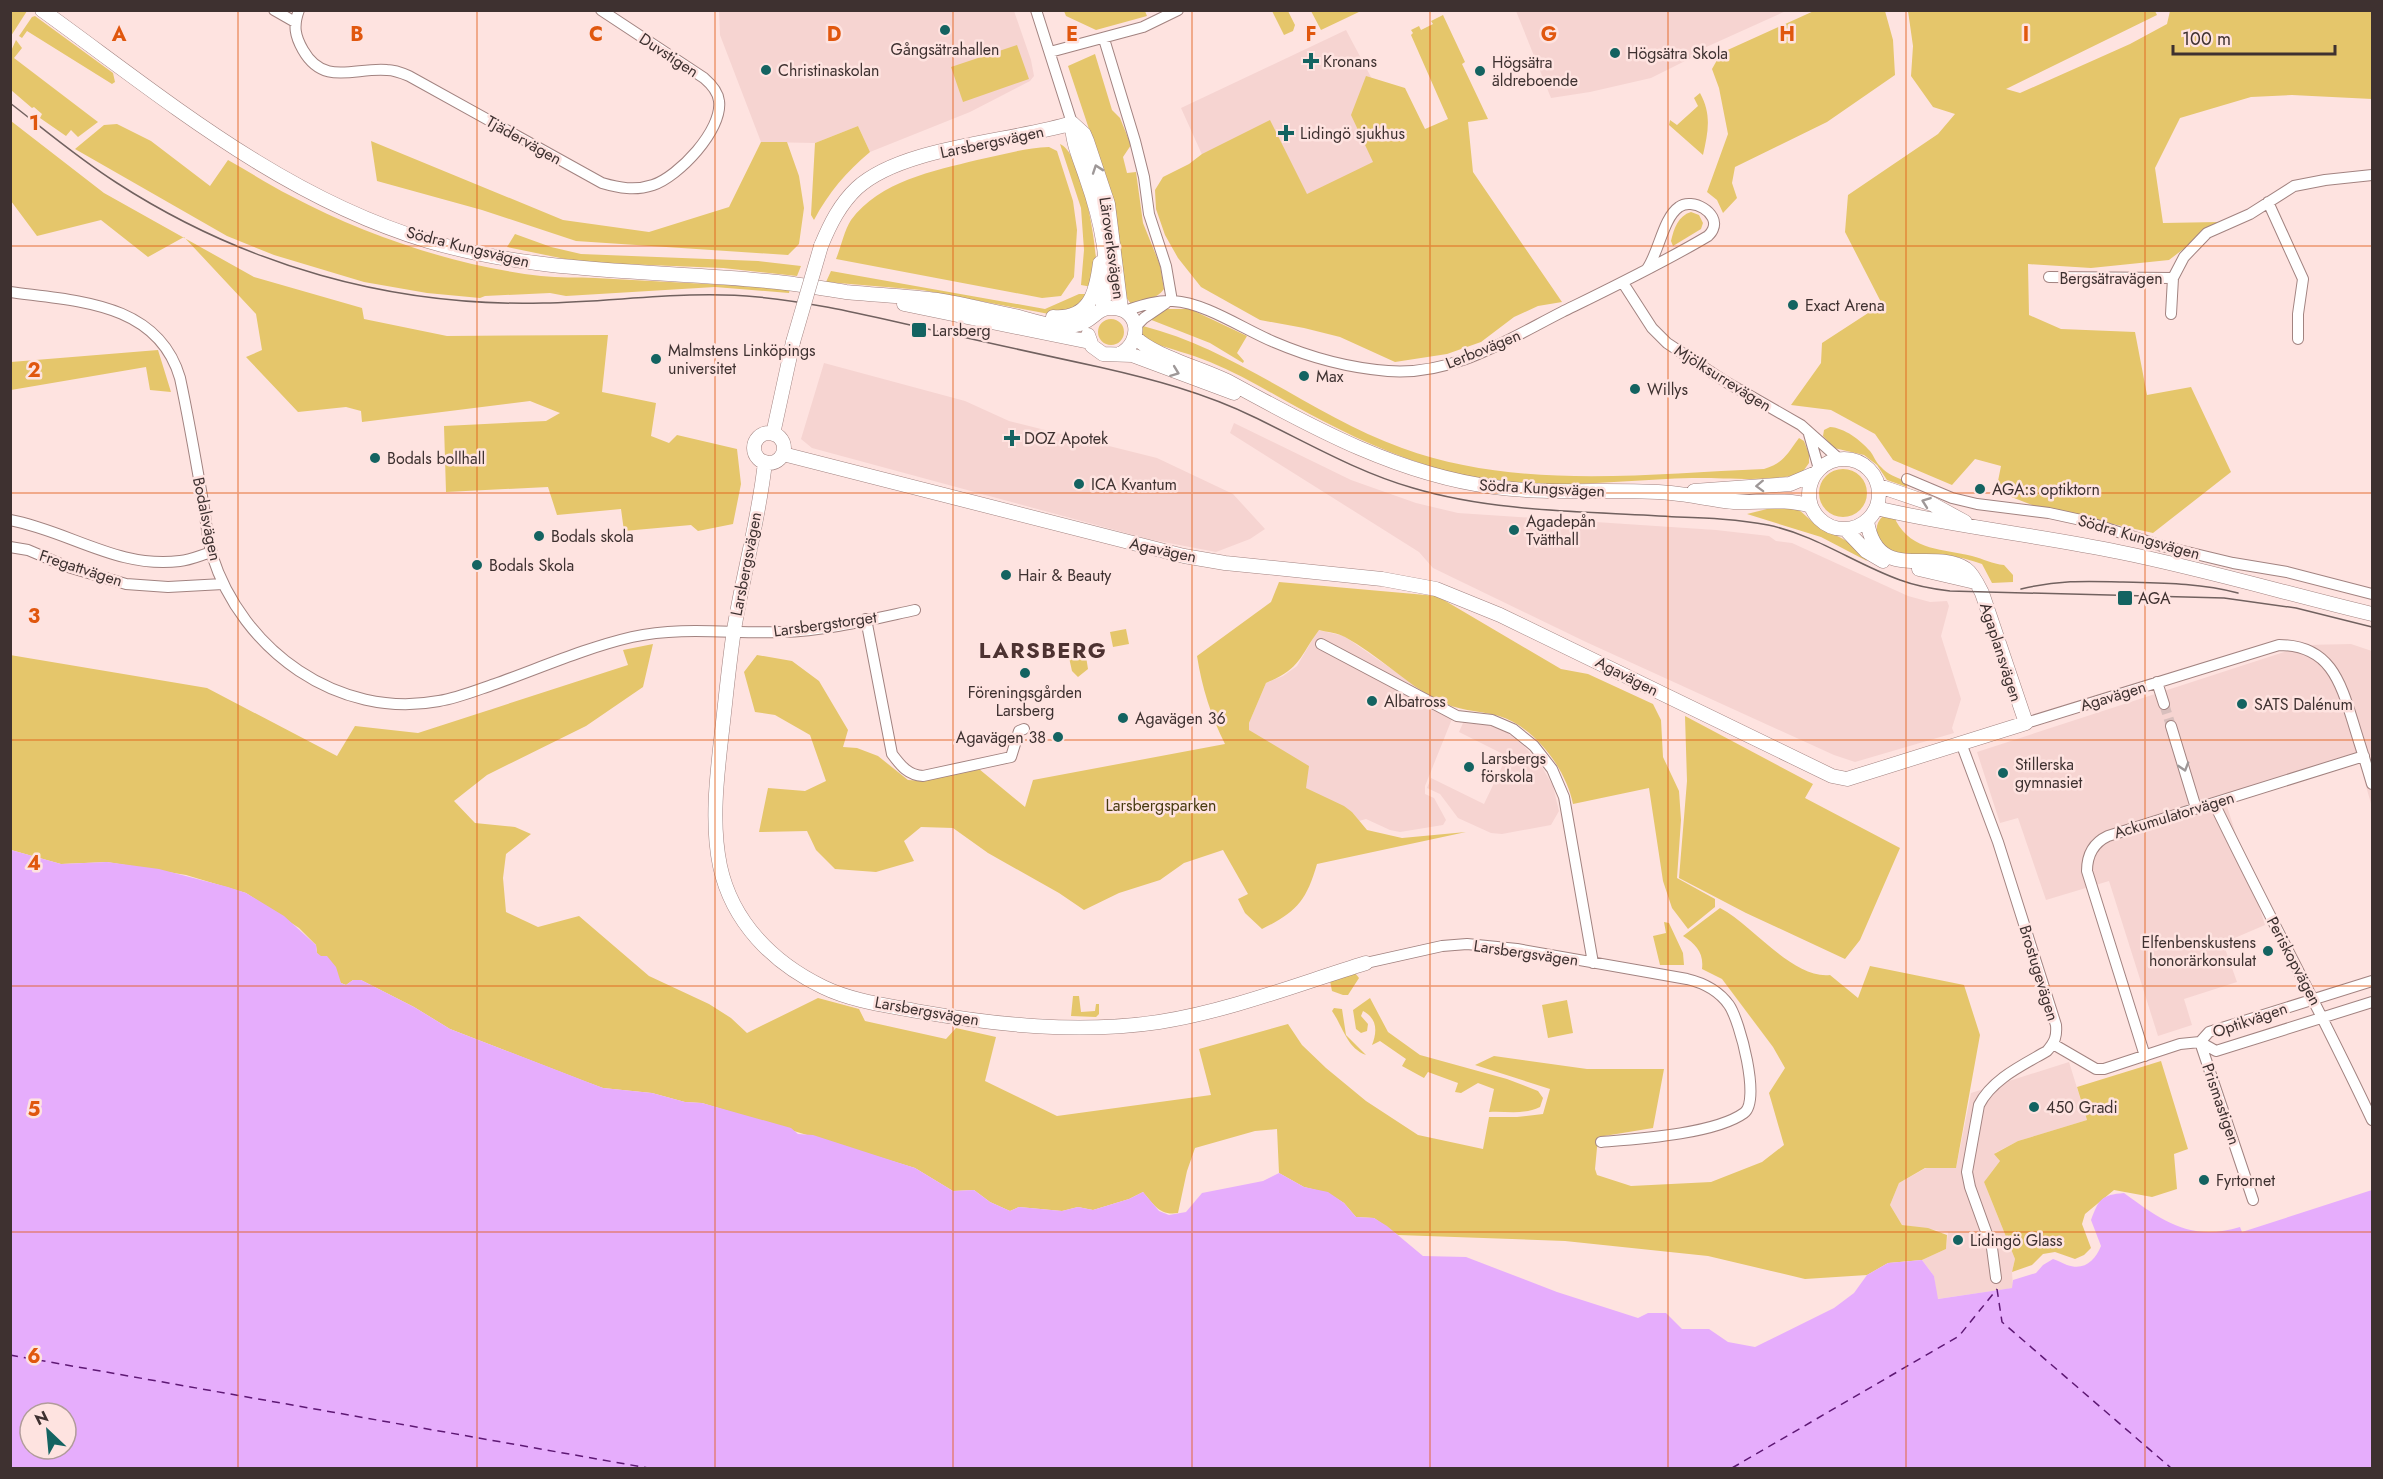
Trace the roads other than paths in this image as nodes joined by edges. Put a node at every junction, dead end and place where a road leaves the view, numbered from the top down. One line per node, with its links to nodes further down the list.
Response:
1 (42, 10): 20 (street, Södra Kungsvägen)
2 (274, 10): 7 (street)
3 (299, 10): 7 (street)
4 (601, 10): 10 (street, Duvstigen)
5 (1036, 10): 9 (street, Läroverksvägen)
6 (1178, 10): 8 (street)
7 (295, 22): 10 (street, Tjädervägen)
8 (1104, 39): 9 (street); 21 (street)
9 (1050, 52): 11 (street, Läroverksvägen)
10 (707, 81)
11 (1072, 123): 14 (street, Läroverksvägen); 23 (street, Läroverksvägen, one-way to 11); 31 (street, Larsbergsvägen, bridge)
12 (2373, 175): 13 (street, Bergsätravägen)
13 (2268, 202): 17 (street, Bergsätravägen); 27 (street)
14 (1103, 240): 22 (street); 24 (street, Läroverksvägen)
15 (1647, 269): 15 (street, Lerbovägen); 18 (street, Lerbovägen)
16 (2049, 277): 17 (street, Bergsätravägen)
17 (2173, 278): 25 (street, Bergsätravägen)
18 (1623, 283): 21 (street, Lerbovägen); 32 (street, Mjölksurrevägen)
19 (10, 292): 47 (street, Bodalsvägen)
20 (849, 292): 22 (street, Södra Kungsvägen); 28 (street, Södra Kungsvägen)
21 (1172, 301): 23 (street, Lerbovägen); 26 (street)
22 (988, 310): 24 (street, Södra Kungsvägen)
23 (1123, 310): 24 (street, Södra Kungsvägen); 26 (street, Södra Kungsvägen)
24 (1096, 314): 28 (street)
25 (2171, 314)
26 (1135, 332): 29 (street); 30 (street, Södra Kungsvägen)
27 (2298, 339)
28 (1090, 342): 29 (street, Södra Kungsvägen)
29 (1120, 354): 30 (street, Södra Kungsvägen, one-way to 30)
30 (1284, 412): 39 (street, Södra Kungsvägen)
31 (773, 434): 33 (street); 35 (street)
32 (1809, 434): 34 (street, Mjölksurrevägen); 36 (street)
33 (783, 454): 35 (street); 61 (street, Agavägen)
34 (1838, 458): 36 (street, Södra Kungsvägen); 38 (street)
35 (765, 462): 54 (street, Larsbergsvägen)
36 (1817, 471): 39 (street, Södra Kungsvägen, one-way to 39); 40 (street)
37 (1907, 479): 50 (street, Södra Kungsvägen)
38 (1879, 486): 41 (street); 44 (street, Södra Kungsvägen, one-way to 38)
39 (1671, 493): 40 (street, Södra Kungsvägen)
40 (1811, 506): 45 (street)
41 (1876, 508): 43 (street); 44 (street, Södra Kungsvägen)
42 (10, 520): 47 (street, Fregattvägen)
43 (1867, 522): 45 (street); 48 (street, Agaplansvägen)
44 (1970, 525): 52 (street, Södra Kungsvägen)
45 (1845, 529): 48 (street, Agaplansvägen)
46 (10, 547): 49 (street, Fregattvägen)
47 (212, 552): 49 (street, Bodalsvägen)
48 (1975, 582): 58 (street, Agaplansvägen)
49 (223, 584): 54 (street, Bodalsvägen)
50 (2373, 594)
51 (915, 610): 53 (street, Larsbergstorget)
52 (2373, 614)
53 (866, 619): 54 (street, Larsbergstorget); 60 (street)
54 (734, 630): 66 (street, Larsbergsvägen)
55 (1321, 644): 67 (street, Larsbergsvägen)
56 (2157, 682): 57 (street); 58 (street, Agavägen); 62 (street, Agavägen)
57 (2164, 704)
58 (2026, 723): 61 (street, Agavägen)
59 (2171, 726): 65 (street, one-way to 65)
60 (1024, 729)
61 (1961, 743): 73 (street, Brostugevägen)
62 (2364, 756): 63 (street, Agavägen); 64 (street, Ackumulatorvägen)
63 (2373, 784)
64 (2214, 803): 65 (street, Ackumulatorvägen); 69 (street, Periskopvägen)
65 (2196, 808): 74 (street, Ackumulatorvägen)
66 (1366, 963): 67 (street, Larsbergsvägen)
67 (1593, 963): 76 (street, Larsbergsvägen)
68 (2373, 981): 69 (street, Optikvägen)
69 (2313, 999): 71 (street, Periskopvägen); 72 (street, Optikvägen)
70 (2373, 1002): 71 (street, Optikvägen)
71 (2324, 1018): 72 (street, Optikvägen); 75 (street, Periskopvägen)
72 (2200, 1042): 74 (street, Optikvägen); 77 (street, Prismastigen)
73 (2053, 1044): 74 (street, Optikvägen); 78 (street, Brostugevägen)
74 (2145, 1056)
75 (2373, 1120)
76 (1601, 1142)
77 (2253, 1200)
78 (1996, 1278)

